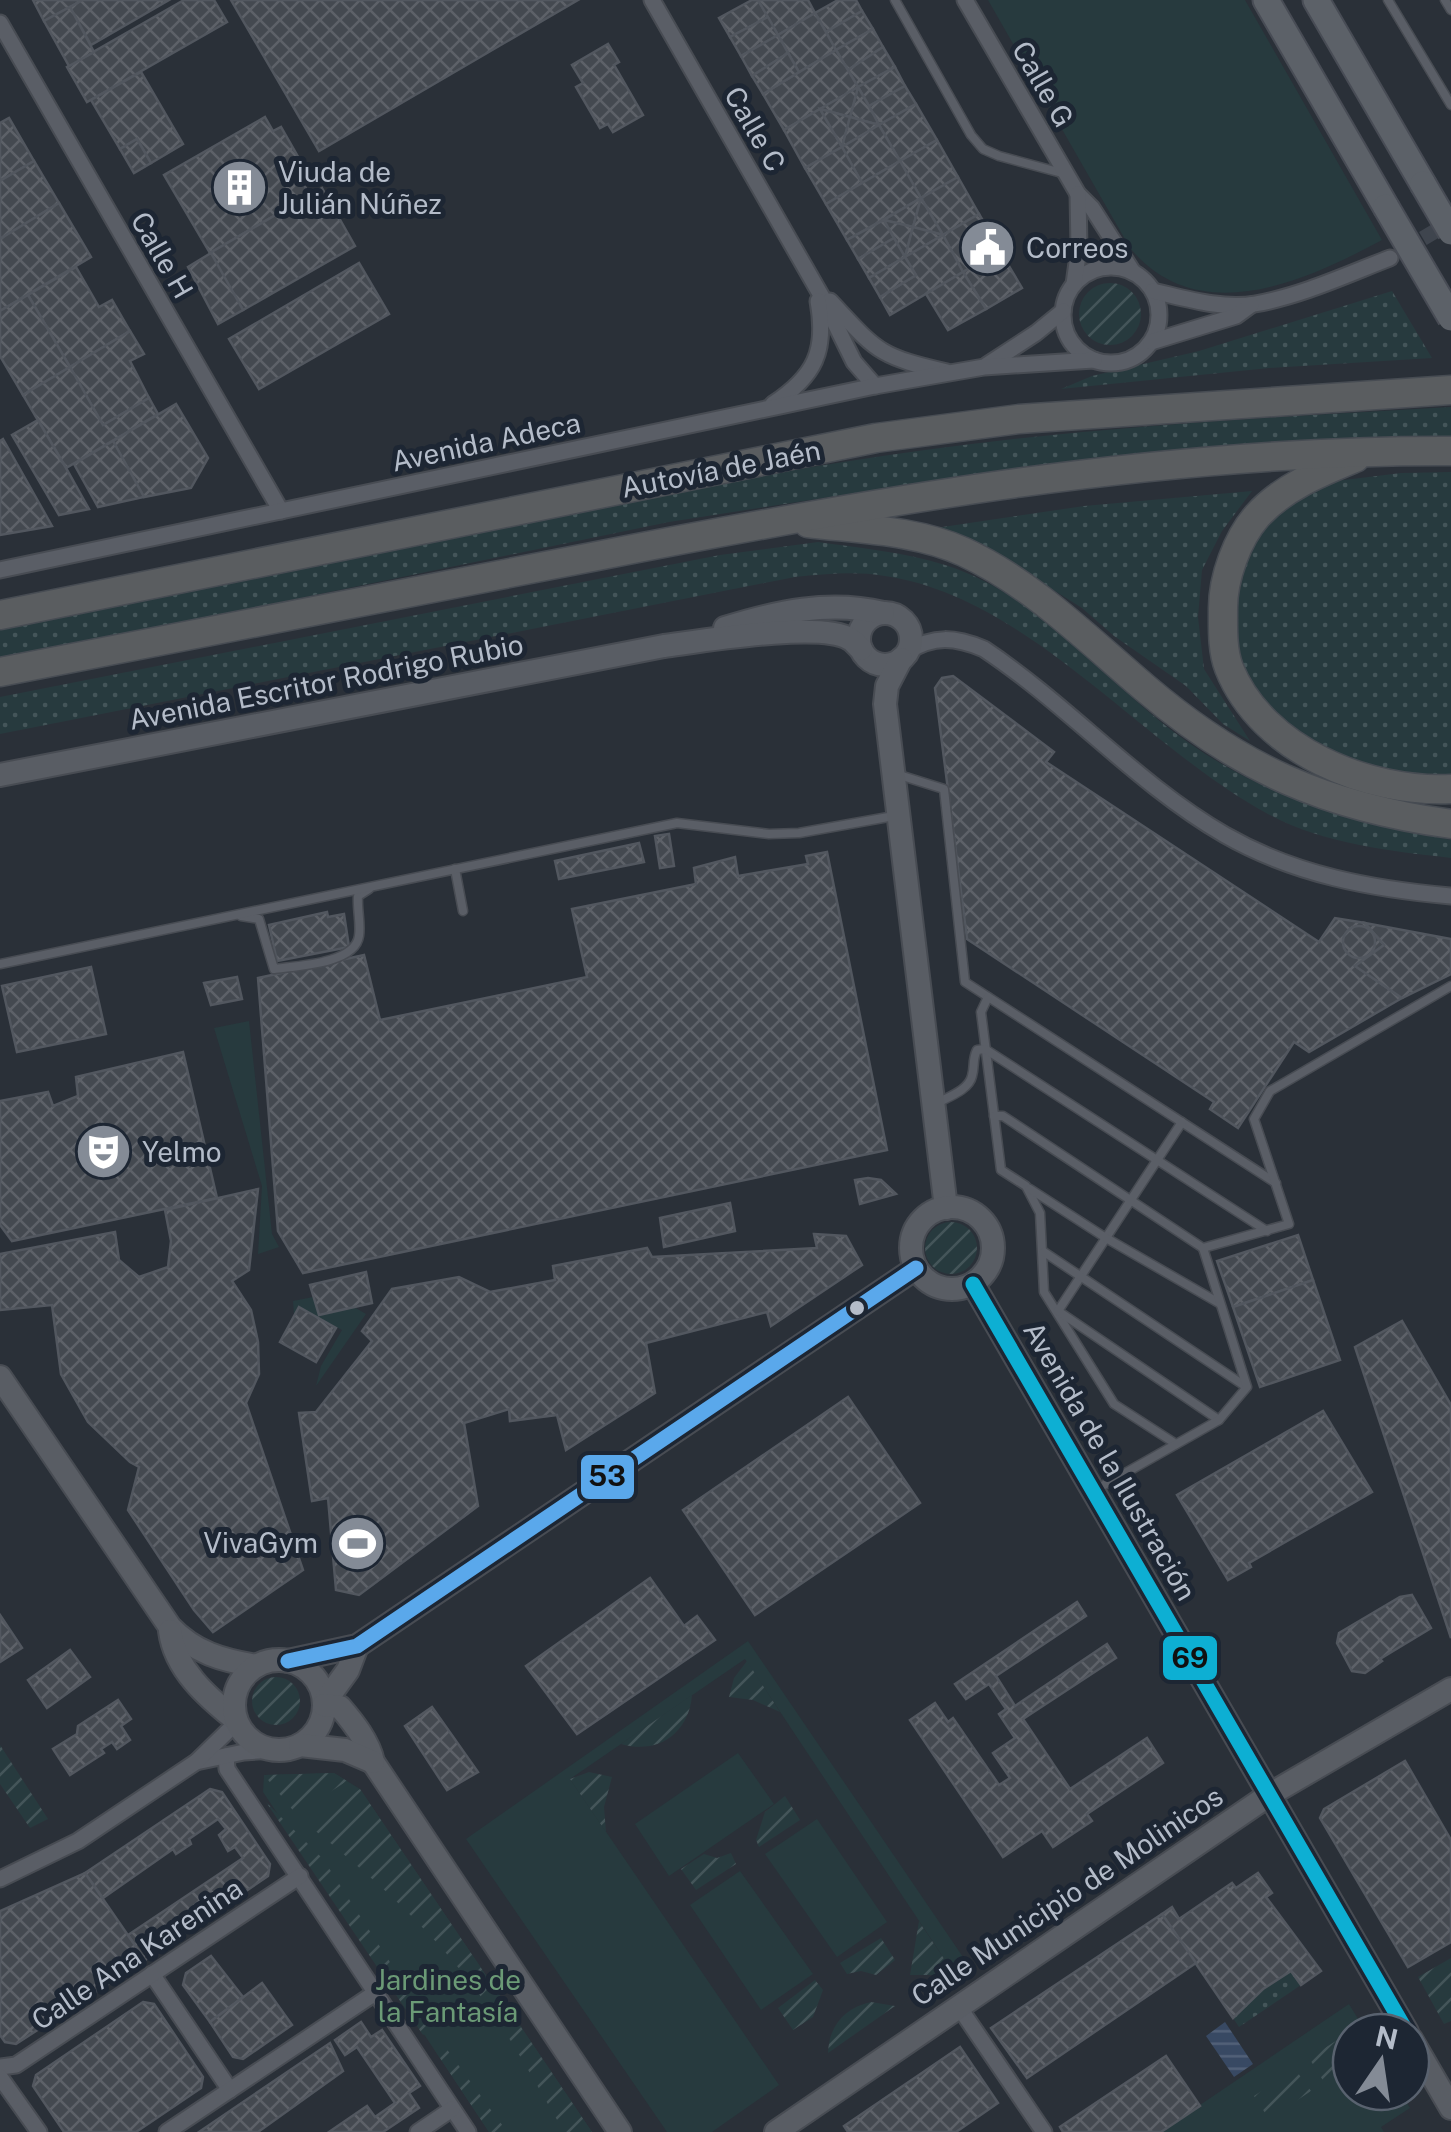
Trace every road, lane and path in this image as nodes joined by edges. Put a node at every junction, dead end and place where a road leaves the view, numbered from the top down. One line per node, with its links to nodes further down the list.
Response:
1 (652, 0): 16 (street, Calle C)
2 (894, 0): 11 (lane)
3 (965, 0): 11 (street, Calle G)
4 (1266, 0): 21 (main road, bridge)
5 (1316, 0): 13 (main road, bridge)
6 (1388, 0): 10 (lane)
7 (1445, 0): 8 (lane)
8 (1451, 10)
9 (0, 23): 34 (street, Calle H)
10 (1451, 105)
11 (1067, 174): 12 (street, Calle G)
12 (1078, 194): 15 (street, Calle G); 17 (street, Calle G)
13 (1451, 232)
14 (1390, 258): 19 (street)
15 (1132, 272): 17 (street); 18 (street)
16 (814, 283): 23 (street, Calle C); 28 (street, Calle C); 30 (street, Calle C)
17 (1074, 284): 20 (street)
18 (1152, 291): 19 (street); 22 (street)
19 (1252, 305): 22 (street)
20 (1063, 311): 24 (street); 25 (street, Avenida Adeca)
21 (1451, 318)
22 (1150, 342): 24 (street)
23 (870, 344): 26 (street, Calle C); 28 (street)
24 (1094, 360): 25 (street, Avenida Adeca)
25 (984, 367): 26 (street, Avenida Adeca)
26 (956, 374): 28 (street, Avenida Adeca)
27 (1451, 374): 31 (highway)
28 (875, 386): 30 (street, Avenida Adeca)
29 (1451, 390): 31 (highway, Autovía de Jaén)
30 (765, 409): 34 (street, Avenida Adeca)
31 (876, 438): 38 (highway, Autovía de Jaén)
32 (1374, 450): 33 (highway); 35 (highway); 46 (highway)
33 (1451, 450)
34 (281, 511): 36 (street, Avenida Adeca)
35 (781, 520): 42 (highway); 48 (highway)
36 (0, 570)
37 (883, 613): 39 (street, Avenida Escritor Rodrigo Rubio); 40 (street); 41 (street)
38 (0, 615)
39 (664, 646): 40 (street, Avenida Escritor Rodrigo Rubio); 45 (street, Avenida Escritor Rodrigo Rubio)
40 (864, 653): 41 (street); 43 (street)
41 (904, 656): 43 (street); 51 (street)
42 (0, 672)
43 (885, 704): 44 (street)
44 (894, 774): 47 (street); 56 (lane)
45 (0, 775)
46 (1451, 789)
47 (899, 815): 49 (lane); 58 (street)
48 (1451, 824)
49 (455, 870): 50 (lane); 52 (lane)
50 (374, 886): 53 (lane); 53 (lane)
51 (1451, 896)
52 (463, 911)
53 (231, 916): 54 (lane)
54 (0, 964)
55 (1451, 986): 62 (lane)
56 (988, 997): 57 (lane); 60 (lane)
57 (985, 1049): 58 (lane); 59 (lane); 61 (lane)
58 (933, 1105): 65 (street)
59 (994, 1116): 63 (lane); 64 (lane)
60 (1182, 1122): 61 (lane); 62 (lane)
61 (1156, 1161): 64 (lane); 66 (lane)
62 (1276, 1183): 66 (lane)
63 (1026, 1186): 67 (lane); 69 (lane)
64 (1131, 1199): 67 (lane); 68 (lane)
65 (946, 1208): 70 (street); 72 (street)
66 (1267, 1231): 68 (lane)
67 (1106, 1238): 71 (lane); 73 (lane)
68 (1203, 1248): 73 (lane)
69 (1044, 1252): 71 (lane); 74 (lane)
70 (916, 1268): 72 (street); 81 (street)
71 (1081, 1276): 74 (lane); 76 (lane)
72 (972, 1284): 79 (street, Avenida de la Ilustración)
73 (1220, 1303): 76 (lane)
74 (1058, 1311): 77 (lane); 78 (lane)
75 (0, 1378): 80 (street)
76 (1246, 1387): 77 (lane)
77 (1220, 1420): 78 (lane)
78 (1176, 1444): 79 (lane)
79 (1093, 1491): 92 (street, Avenida de la Ilustración)
80 (170, 1627): 83 (street); 86 (street)
81 (357, 1646): 82 (street); 85 (street)
82 (288, 1661): 83 (street); 85 (street)
83 (256, 1666): 86 (street)
84 (1451, 1690): 92 (street, Calle Municipio de Molinicos)
85 (324, 1704): 87 (street); 91 (street)
86 (237, 1721): 88 (street); 90 (street)
87 (300, 1745): 88 (street); 91 (street)
88 (274, 1750): 89 (street)
89 (226, 1756): 90 (street); 93 (street)
90 (196, 1762): 94 (street)
91 (373, 1762): 109 (street)
92 (1269, 1795): 97 (street, Calle Municipio de Molinicos); 98 (street, Avenida de la Ilustración)
93 (300, 1876): 95 (street, Calle Ana Karenina); 96 (street)
94 (0, 1879)
95 (152, 1974): 99 (street, Calle Ana Karenina); 102 (street)
96 (375, 1993): 102 (street); 104 (street)
97 (958, 2007): 110 (street, Calle Municipio de Molinicos); 111 (street)
98 (1395, 2012)
99 (0, 2067)
100 (1431, 2074): 103 (street)
101 (0, 2077): 105 (street)
102 (230, 2090): 106 (street)
103 (1451, 2108)
104 (452, 2109): 107 (street); 108 (street)
105 (39, 2132)
106 (167, 2132)
107 (418, 2132)
108 (468, 2132)
109 (620, 2132)
110 (776, 2132)
111 (1044, 2132)

